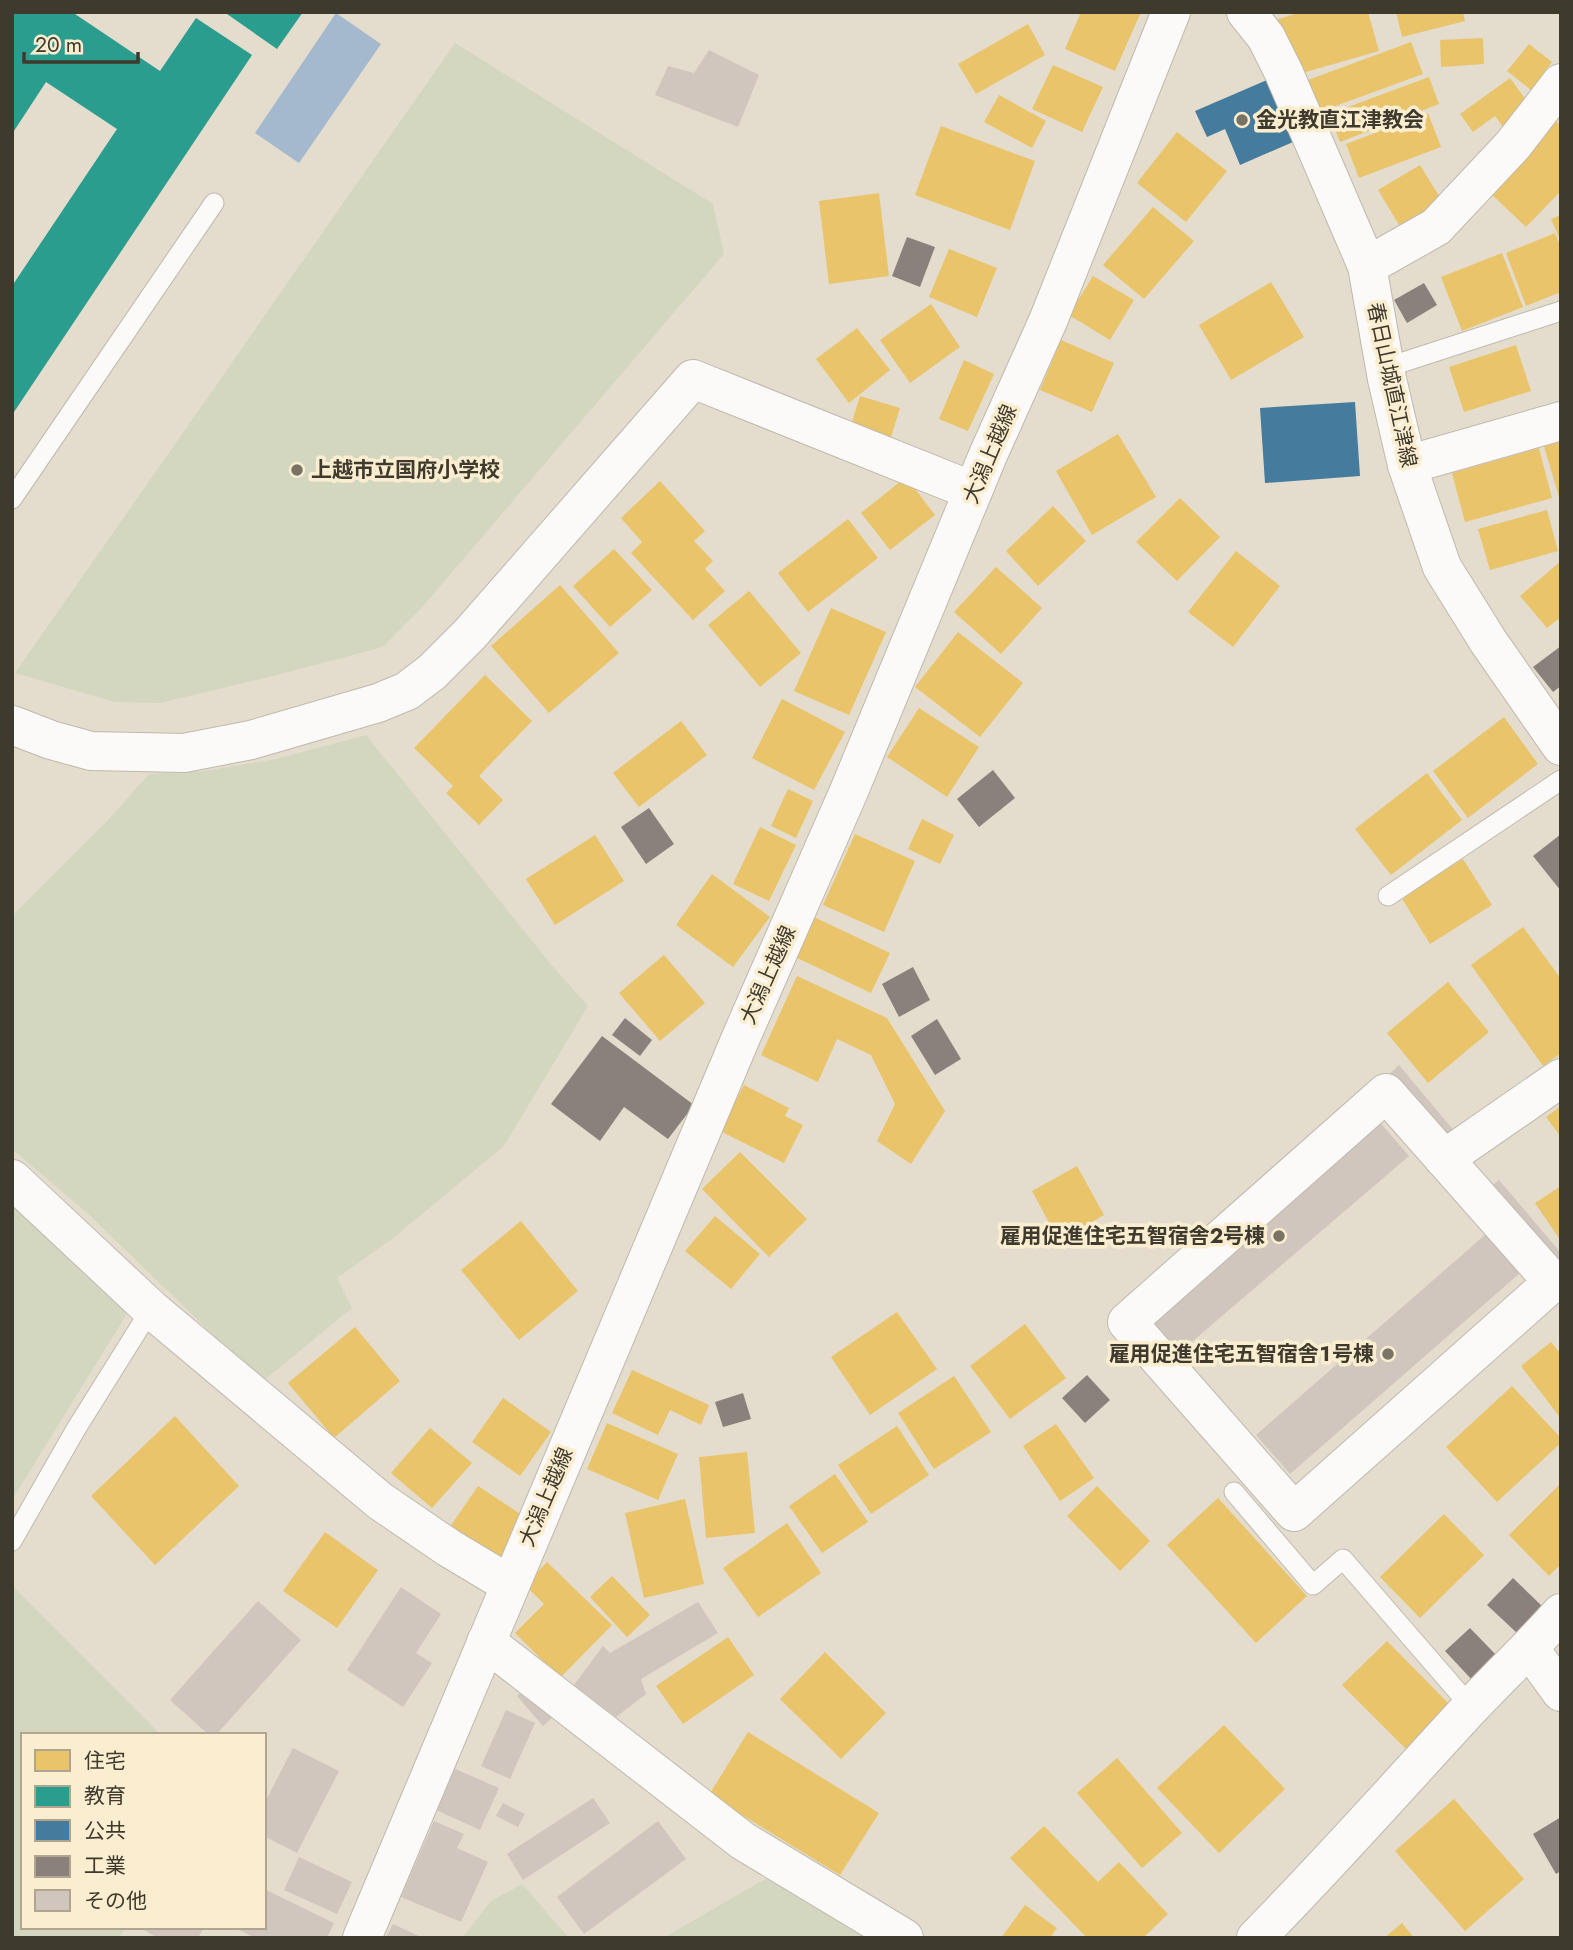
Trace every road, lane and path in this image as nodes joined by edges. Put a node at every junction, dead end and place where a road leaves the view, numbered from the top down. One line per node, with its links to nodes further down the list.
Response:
1 (1171, 12): 10 (street, 大潟上越線)
2 (1246, 12): 5 (street, 春日山城直江津線)
3 (1561, 83): 5 (street)
4 (214, 203): 11 (lane)
5 (1367, 266): 7 (street, 春日山城直江津線)
6 (1561, 311): 7 (lane)
7 (1385, 368): 9 (street, 春日山城直江津線)
8 (1561, 421): 9 (street)
9 (1407, 465): 13 (street, 春日山城直江津線)
10 (973, 491): 12 (street); 22 (street, 大潟上越線)
11 (12, 499)
12 (12, 725)
13 (1561, 746)
14 (1561, 780): 15 (lane)
15 (1388, 896)
16 (1561, 1078): 17 (street)
17 (1444, 1159): 17 (street)
18 (12, 1179): 19 (street)
19 (151, 1309): 21 (lane); 22 (street)
20 (1234, 1492): 27 (lane)
21 (12, 1541)
22 (509, 1584): 24 (street, 大潟上越線)
23 (1561, 1613): 25 (street)
24 (486, 1642): 28 (street, 大潟上越線); 29 (street)
25 (1530, 1648): 26 (street); 27 (street)
26 (1561, 1692)
27 (1471, 1707): 30 (street)
28 (362, 1938)
29 (904, 1938)
30 (1256, 1938)

